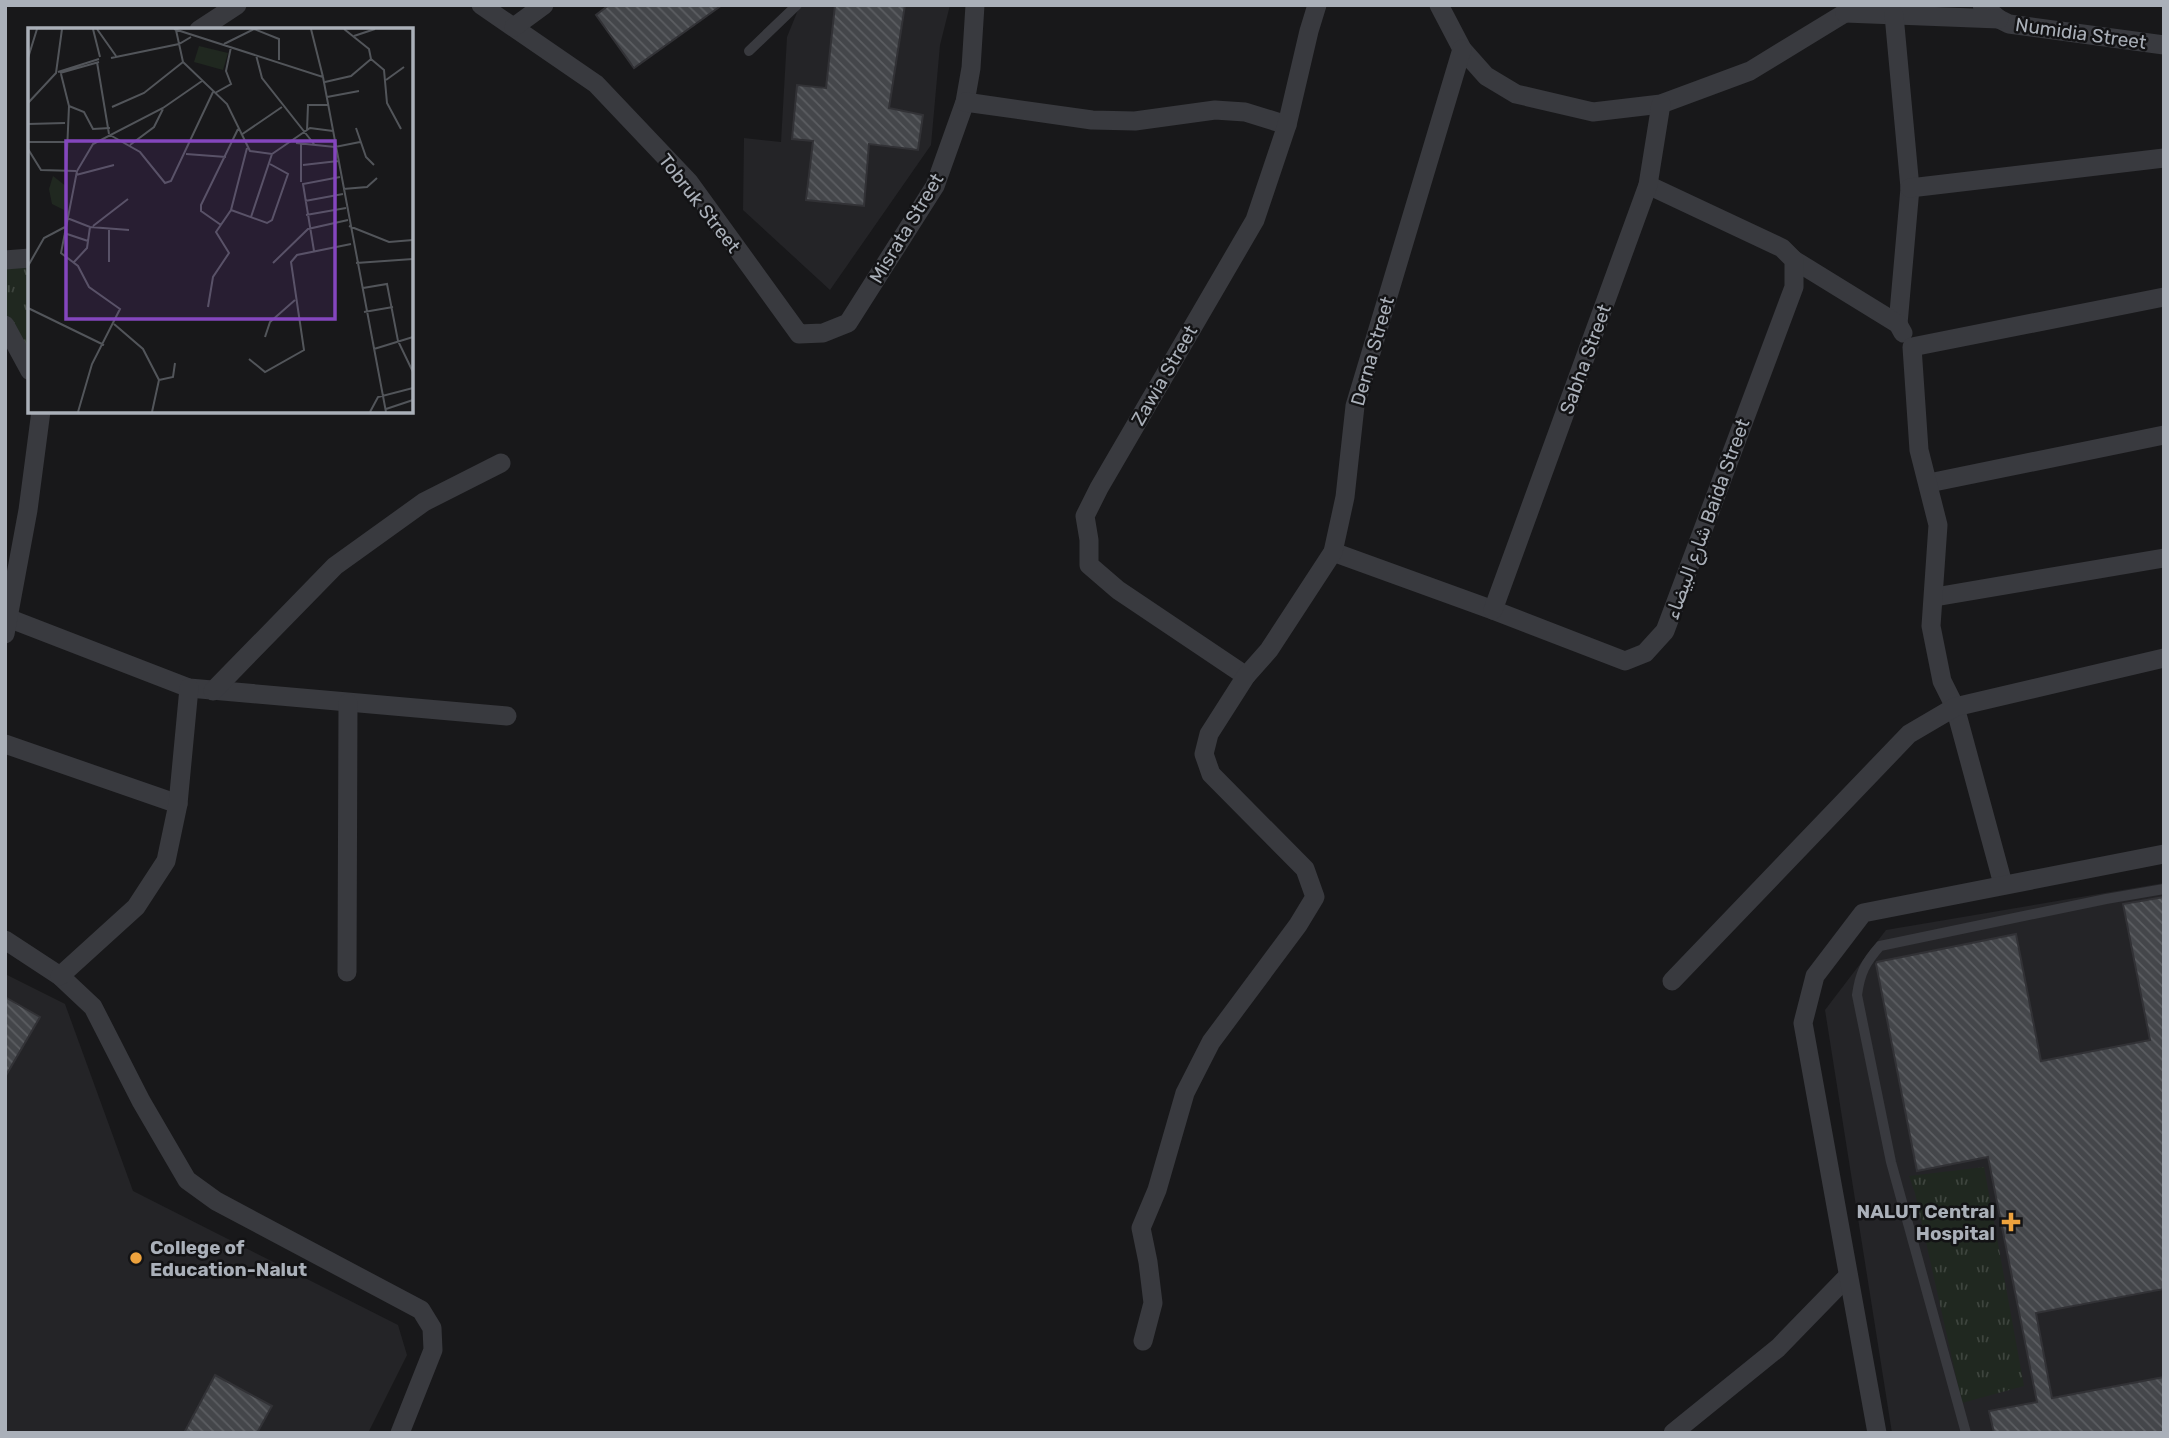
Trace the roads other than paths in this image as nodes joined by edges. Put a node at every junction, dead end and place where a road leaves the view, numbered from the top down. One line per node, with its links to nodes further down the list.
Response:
1 (237, 5): 13 (street)
2 (481, 5): 12 (street)
3 (544, 5): 12 (street)
4 (797, 5): 16 (lane)
5 (975, 5): 17 (street, Misrata Street)
6 (1317, 5): 19 (street, Zawia Street)
7 (1439, 5): 15 (street, Numidia Street)
8 (1982, 5): 11 (street, Numidia Street)
9 (1849, 9): 10 (street, Numidia Street); 18 (street, Numidia Street)
10 (1894, 15): 11 (street, Numidia Street); 22 (street)
11 (1999, 19): 14 (street, Numidia Street)
12 (514, 27): 27 (street, Tobruk Street)
13 (202, 28)
14 (2164, 45)
15 (1462, 49): 18 (street, Numidia Street); 36 (street, Derna Street)
16 (750, 51)
17 (965, 102): 19 (street); 27 (street, Misrata Street)
18 (1661, 104): 21 (street, Sabha Street)
19 (1287, 125): 42 (street, Zawia Street)
20 (2164, 158): 22 (street)
21 (1648, 185): 25 (street); 39 (street, Sabha Street)
22 (1910, 188): 28 (street)
23 (28, 258): 24 (street)
24 (5, 260)
25 (1794, 260): 28 (street); 39 (street, شارع البيضاء Baida Street)
26 (2164, 297): 30 (street)
27 (848, 323)
28 (1898, 324): 30 (street)
29 (5, 325): 31 (street)
30 (1912, 347): 35 (street)
31 (28, 367)
32 (41, 413): 40 (street)
33 (2164, 435): 35 (street)
34 (501, 463): 44 (street)
35 (1928, 483): 38 (street)
36 (1333, 552): 39 (street, شارع البيضاء Baida Street); 42 (street, Derna Street)
37 (2164, 558): 38 (street)
38 (1935, 597): 46 (street)
39 (1493, 610)
40 (7, 626): 43 (street)
41 (2164, 657): 46 (street)
42 (1246, 676): 58 (street, Derna Street)
43 (189, 688): 44 (street); 49 (street)
44 (213, 691): 45 (street)
45 (348, 703): 47 (street); 54 (street)
46 (1955, 707): 51 (street); 56 (street)
47 (507, 716)
48 (5, 744): 49 (street)
49 (178, 804): 55 (street)
50 (2164, 854): 51 (street)
51 (2003, 884): 57 (street)
52 (2164, 889): 62 (lane)
53 (5, 940): 55 (street)
54 (347, 972)
55 (60, 976): 59 (street)
56 (1672, 981)
57 (1849, 1276): 60 (street); 61 (street)
58 (1143, 1341)
59 (400, 1433)
60 (1674, 1433)
61 (1877, 1433)
62 (1966, 1433)

